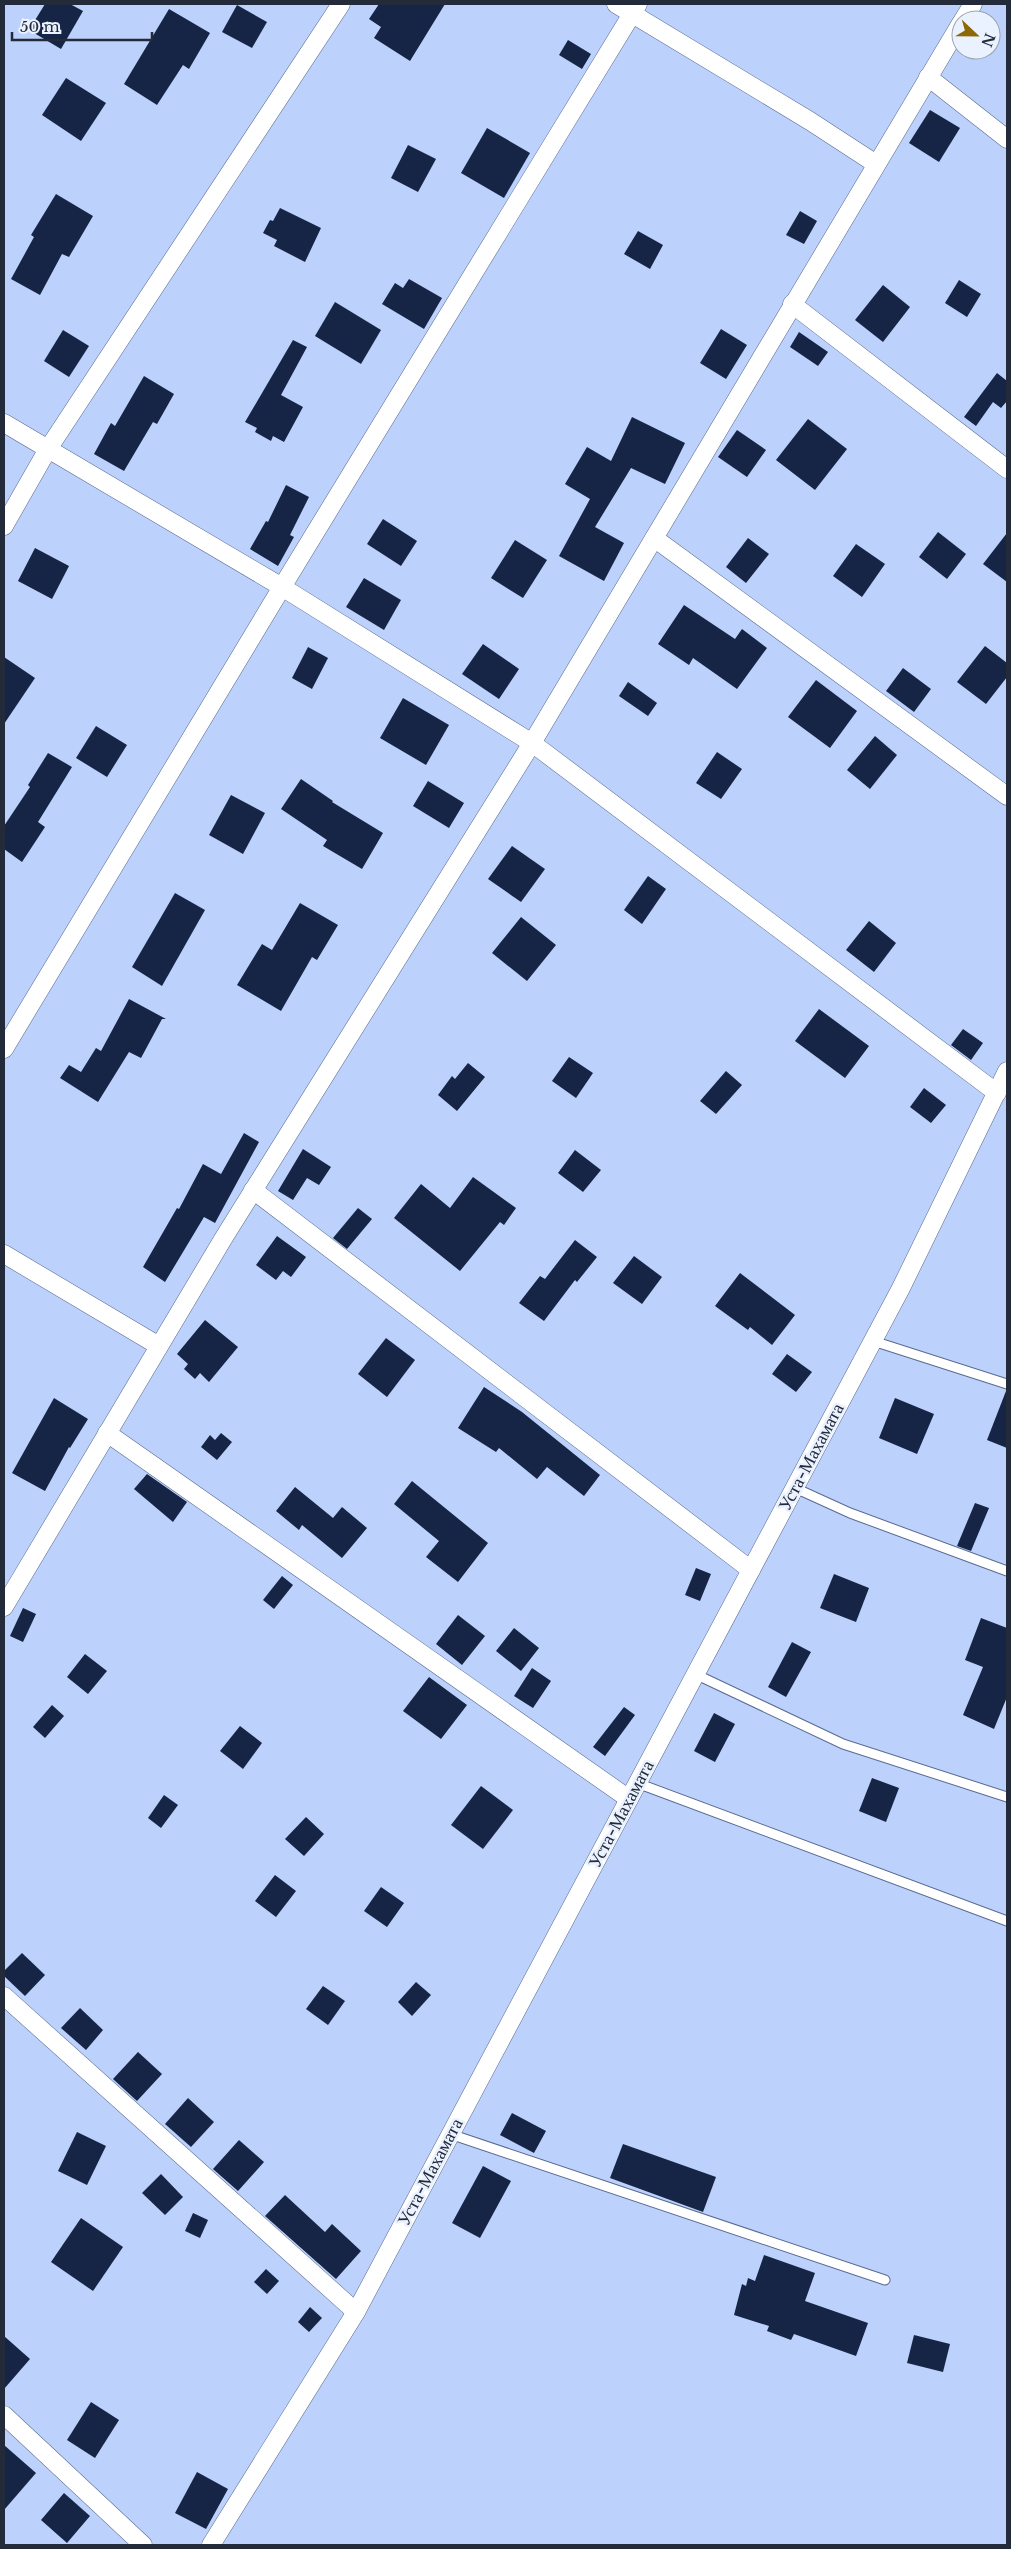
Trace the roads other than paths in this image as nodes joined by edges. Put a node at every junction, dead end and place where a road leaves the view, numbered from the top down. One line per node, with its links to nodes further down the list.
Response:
1 (342, 4): 10 (street)
2 (616, 4): 3 (street)
3 (635, 9): 7 (street); 14 (street)
4 (951, 40): 5 (street)
5 (928, 77): 6 (street); 7 (street)
6 (1007, 139)
7 (876, 164): 8 (street)
8 (792, 304): 11 (street); 13 (street)
9 (4, 422): 10 (street)
10 (48, 449): 12 (street); 14 (street)
11 (1007, 469)
12 (4, 526)
13 (654, 538): 15 (street); 16 (street)
14 (282, 587): 15 (street); 17 (street)
15 (532, 743): 19 (street); 20 (street)
16 (1007, 796)
17 (4, 1049)
18 (1007, 1071): 19 (street, Уста-Махамата)
19 (996, 1093): 22 (street, Уста-Махамата)
20 (253, 1190): 23 (street); 27 (street)
21 (4, 1254): 23 (street)
22 (873, 1341): 24 (lane); 26 (street, Уста-Махамата)
23 (159, 1346): 25 (street)
24 (1007, 1384)
25 (107, 1433): 29 (street); 33 (street)
26 (794, 1488): 27 (street, Уста-Махамата); 28 (lane)
27 (751, 1570): 30 (street, Уста-Махамата)
28 (1007, 1571)
29 (4, 1607)
30 (695, 1674): 31 (street, Уста-Махамата); 32 (lane)
31 (637, 1783): 33 (street, Уста-Махамата); 34 (lane)
32 (1007, 1796)
33 (629, 1799): 36 (street, Уста-Махамата)
34 (1007, 1921)
35 (4, 1996): 38 (street)
36 (450, 2134): 37 (lane); 38 (street, Уста-Махамата)
37 (885, 2280)
38 (356, 2312): 41 (street, Уста-Махамата)
39 (4, 2415): 40 (street)
40 (144, 2545)
41 (211, 2545)

